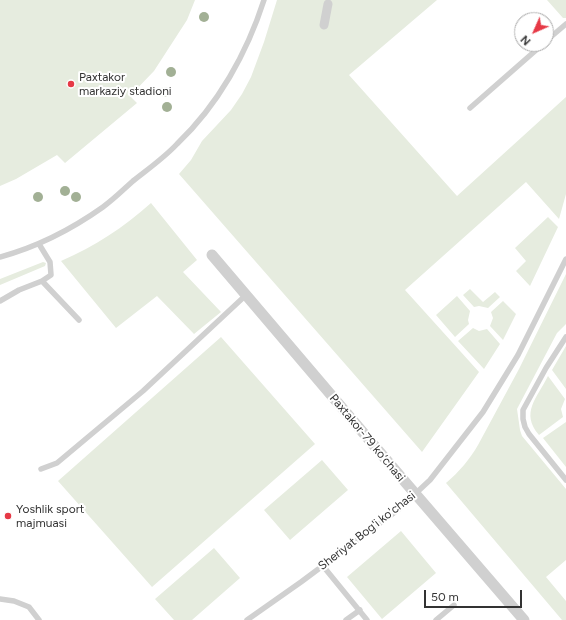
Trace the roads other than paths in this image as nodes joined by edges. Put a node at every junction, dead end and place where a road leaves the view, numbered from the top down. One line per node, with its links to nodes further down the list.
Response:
1 (264, 0): 8 (lane)
2 (328, 4): 4 (street)
3 (566, 24): 5 (lane)
4 (324, 25)
5 (554, 34)
6 (534, 52): 7 (lane)
7 (470, 108)
8 (39, 244): 10 (lane); 12 (lane)
9 (212, 255): 13 (street, Paxtakor-79 ko‘chasi)
10 (0, 257)
11 (566, 259): 19 (lane, Sheriyat Bog'i ko'chasi)
12 (42, 281): 14 (lane); 15 (lane)
13 (246, 295): 17 (lane); 19 (street, Paxtakor-79 ko‘chasi)
14 (0, 301)
15 (78, 320)
16 (566, 337): 18 (lane)
17 (41, 470)
18 (566, 480)
19 (415, 494): 20 (lane, Sheriyat Bog'i ko'chasi); 29 (street, Paxtakor-79 ko‘chasi)
20 (323, 566): 23 (lane); 25 (lane, Sheriyat Bog'i ko'chasi)
21 (0, 598): 24 (lane)
22 (454, 605): 28 (lane)
23 (360, 610): 26 (lane); 27 (lane)
24 (39, 620)
25 (247, 620)
26 (346, 620)
27 (367, 620)
28 (436, 620)
29 (524, 620)

